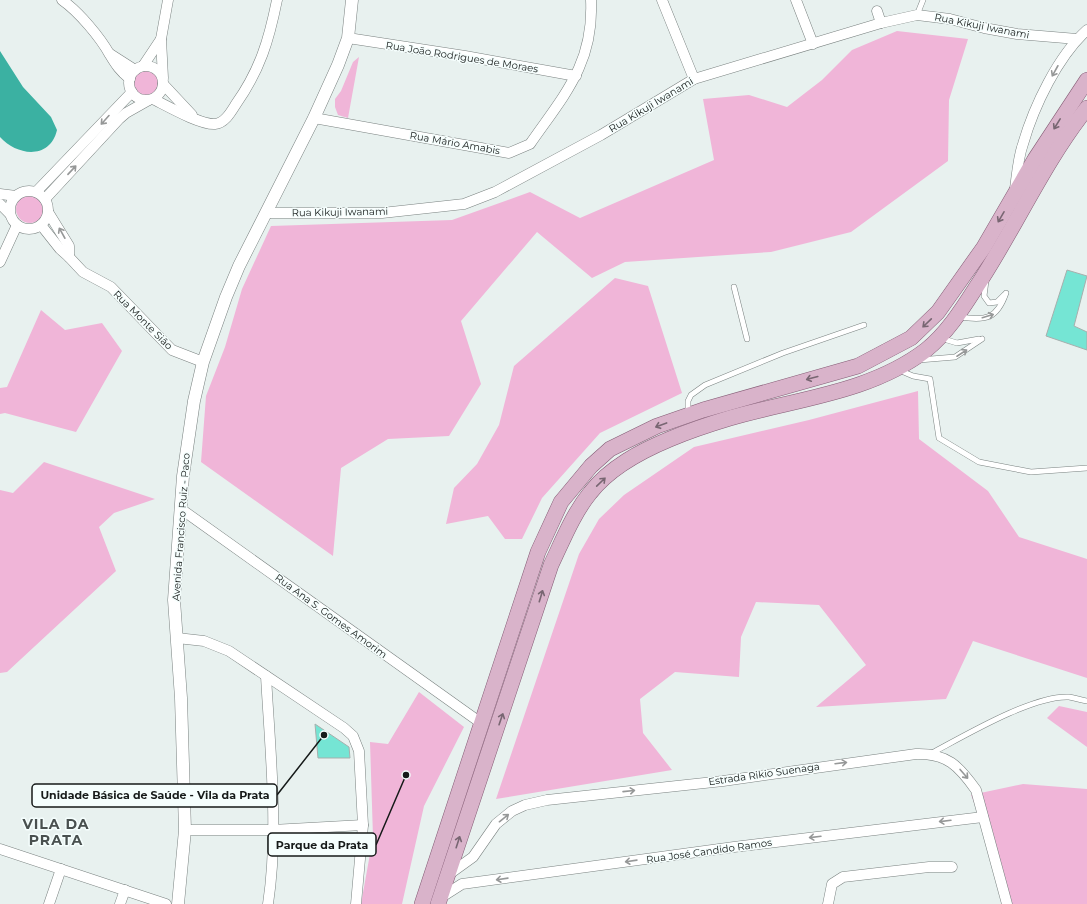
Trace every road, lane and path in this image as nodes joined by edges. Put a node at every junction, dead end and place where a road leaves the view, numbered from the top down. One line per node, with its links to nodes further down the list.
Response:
1 (62, 0): 17 (street)
2 (168, 0): 14 (street)
3 (277, 0): 26 (street)
4 (352, 0): 13 (street, Avenida Francisco Ruiz - Paco)
5 (591, 0): 18 (street, Rua Mário Amabis)
6 (662, 0): 19 (street)
7 (796, 0): 16 (street)
8 (923, 0): 10 (lane)
9 (877, 11): 11 (street)
10 (918, 15): 11 (street, Rua Kikuji Iwanami); 15 (street, Rua Kikuji Iwanami)
11 (881, 23): 16 (street, Rua Kikuji Iwanami)
12 (1087, 30): 15 (street)
13 (348, 38): 18 (street, Rua João Rodrigues de Moraes); 25 (street, Avenida Francisco Ruiz - Paco)
14 (161, 39): 17 (street); 21 (street)
15 (1077, 39): 29 (street, one-way to 29)
16 (814, 44): 19 (street, Rua Kikuji Iwanami)
17 (136, 72): 21 (street); 22 (street)
18 (576, 76): 25 (street, Rua Mário Amabis)
19 (694, 79): 34 (street, Rua Kikuji Iwanami)
20 (1087, 80): 29 (main road, one-way to 29)
21 (163, 81): 23 (street); 26 (street)
22 (132, 92): 23 (street); 27 (street, one-way to 27)
23 (151, 99): 26 (street); 31 (street, one-way to 23)
24 (1087, 108): 40 (main road)
25 (314, 118): 34 (street, Avenida Francisco Ruiz - Paco)
26 (198, 120)
27 (36, 192): 30 (street); 31 (street)
28 (0, 194): 30 (street)
29 (1014, 195): 49 (main road, one-way to 49)
30 (16, 196): 35 (street)
31 (45, 199): 33 (street)
32 (0, 204): 35 (street)
33 (48, 212): 37 (street); 38 (street, Rua Monte Sião, one-way to 33)
34 (266, 213): 47 (street, Avenida Francisco Ruiz - Paco)
35 (10, 214): 36 (street)
36 (16, 225): 37 (street); 39 (street)
37 (41, 225): 38 (street, Rua Monte Sião)
38 (70, 257): 47 (street, Rua Monte Sião)
39 (0, 262)
40 (989, 268): 42 (main road); 42 (lane, one-way to 40)
41 (734, 287): 45 (lane)
42 (957, 317): 44 (main road)
43 (864, 325): 49 (lane)
44 (944, 332): 46 (main road); 46 (lane, one-way to 44)
45 (747, 339)
46 (910, 360): 48 (main road)
47 (203, 362): 51 (street, Avenida Francisco Ruiz - Paco)
48 (896, 369): 50 (lane); 64 (main road, one-way to 48)
49 (688, 416): 55 (main road, one-way to 55)
50 (1087, 468)
51 (181, 509): 52 (street, Avenida Francisco Ruiz - Paco); 55 (street, Rua Ana S. Gomes Amorim)
52 (177, 638): 53 (street); 59 (street, Avenida Francisco Ruiz - Paco)
53 (266, 676): 58 (street); 60 (street)
54 (1087, 701): 56 (lane)
55 (480, 723): 66 (main road)
56 (932, 753): 57 (street, one-way to 57); 64 (street, Estrada Rikio Suenaga, one-way to 56)
57 (983, 817): 67 (street, Rua José Candido Ramos, one-way to 67); 75 (street)
58 (363, 825): 60 (street); 73 (street)
59 (185, 830): 60 (street); 71 (street, Avenida Francisco Ruiz - Paco)
60 (272, 830): 72 (street)
61 (0, 849): 63 (street)
62 (952, 867): 74 (street)
63 (61, 869): 65 (street); 68 (street)
64 (448, 875): 67 (main road)
65 (125, 890): 69 (street); 70 (street)
66 (424, 899): 67 (street)
67 (439, 901)
68 (49, 904)
69 (120, 904)
70 (166, 904)
71 (178, 904)
72 (268, 904)
73 (356, 904)
74 (828, 904)
75 (1007, 904)

